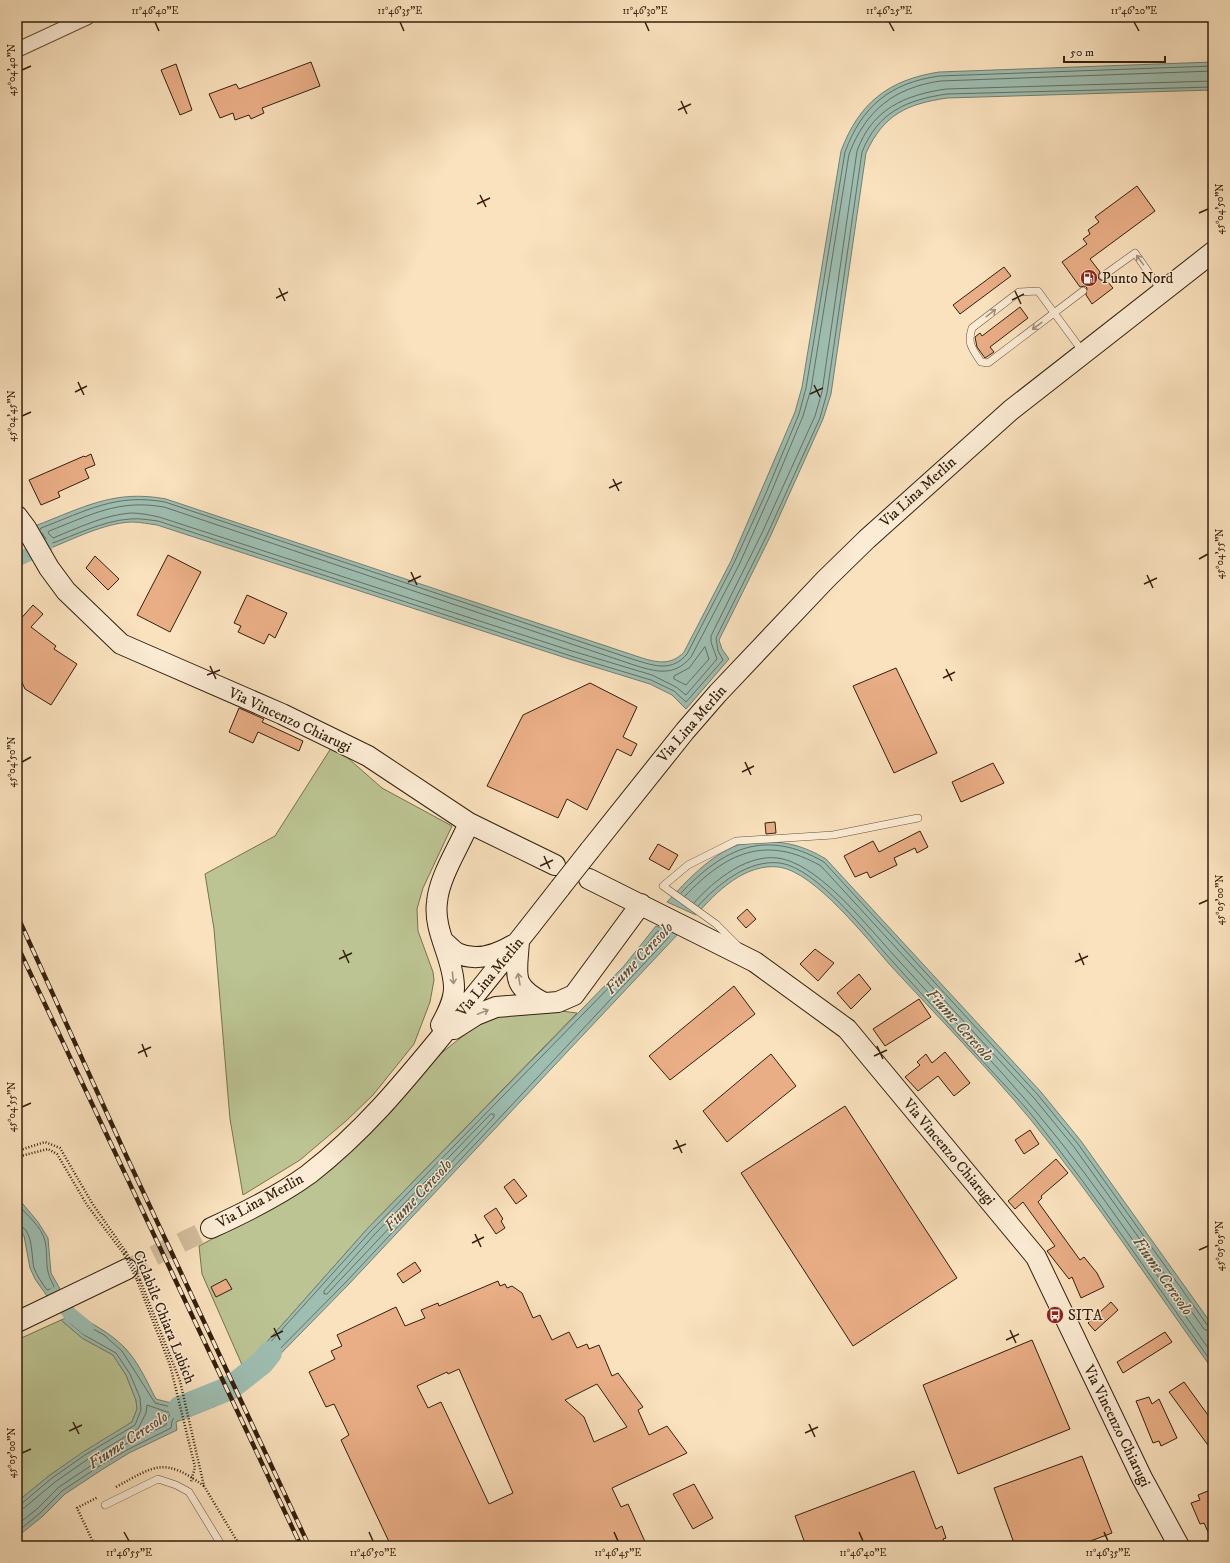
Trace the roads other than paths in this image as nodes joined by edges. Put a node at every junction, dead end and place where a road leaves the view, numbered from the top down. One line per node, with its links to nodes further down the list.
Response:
1 (88, 17): 2 (street)
2 (17, 50)
3 (1213, 252): 6 (main road, Via Lina Merlin)
4 (1104, 276): 6 (lane, one-way to 4)
5 (1083, 291): 7 (lane)
6 (1162, 292): 8 (main road, Via Lina Merlin)
7 (1055, 313): 7 (lane, one-way to 7); 8 (lane)
8 (1083, 352): 17 (main road, Via Lina Merlin, bridge)
9 (22, 522): 11 (main road, Via Vincenzo Chiarugi)
10 (918, 818): 15 (lane)
11 (470, 823): 12 (main road, Via Vincenzo Chiarugi); 16 (main road)
12 (555, 865)
13 (589, 879): 14 (main road, Via Vincenzo Chiarugi)
14 (641, 904): 15 (main road, Via Vincenzo Chiarugi); 18 (main road)
15 (710, 930): 25 (main road, Via Vincenzo Chiarugi)
16 (443, 940): 17 (main road); 19 (main road, one-way to 19)
17 (519, 941): 18 (main road, one-way to 17); 19 (main road, Via Lina Merlin)
18 (544, 1003): 19 (main road, one-way to 18)
19 (429, 1051): 20 (main road, Via Lina Merlin)
20 (211, 1228)
21 (131, 1267): 22 (main road)
22 (17, 1322)
23 (106, 1505): 24 (lane)
24 (222, 1546)
25 (1179, 1546)

